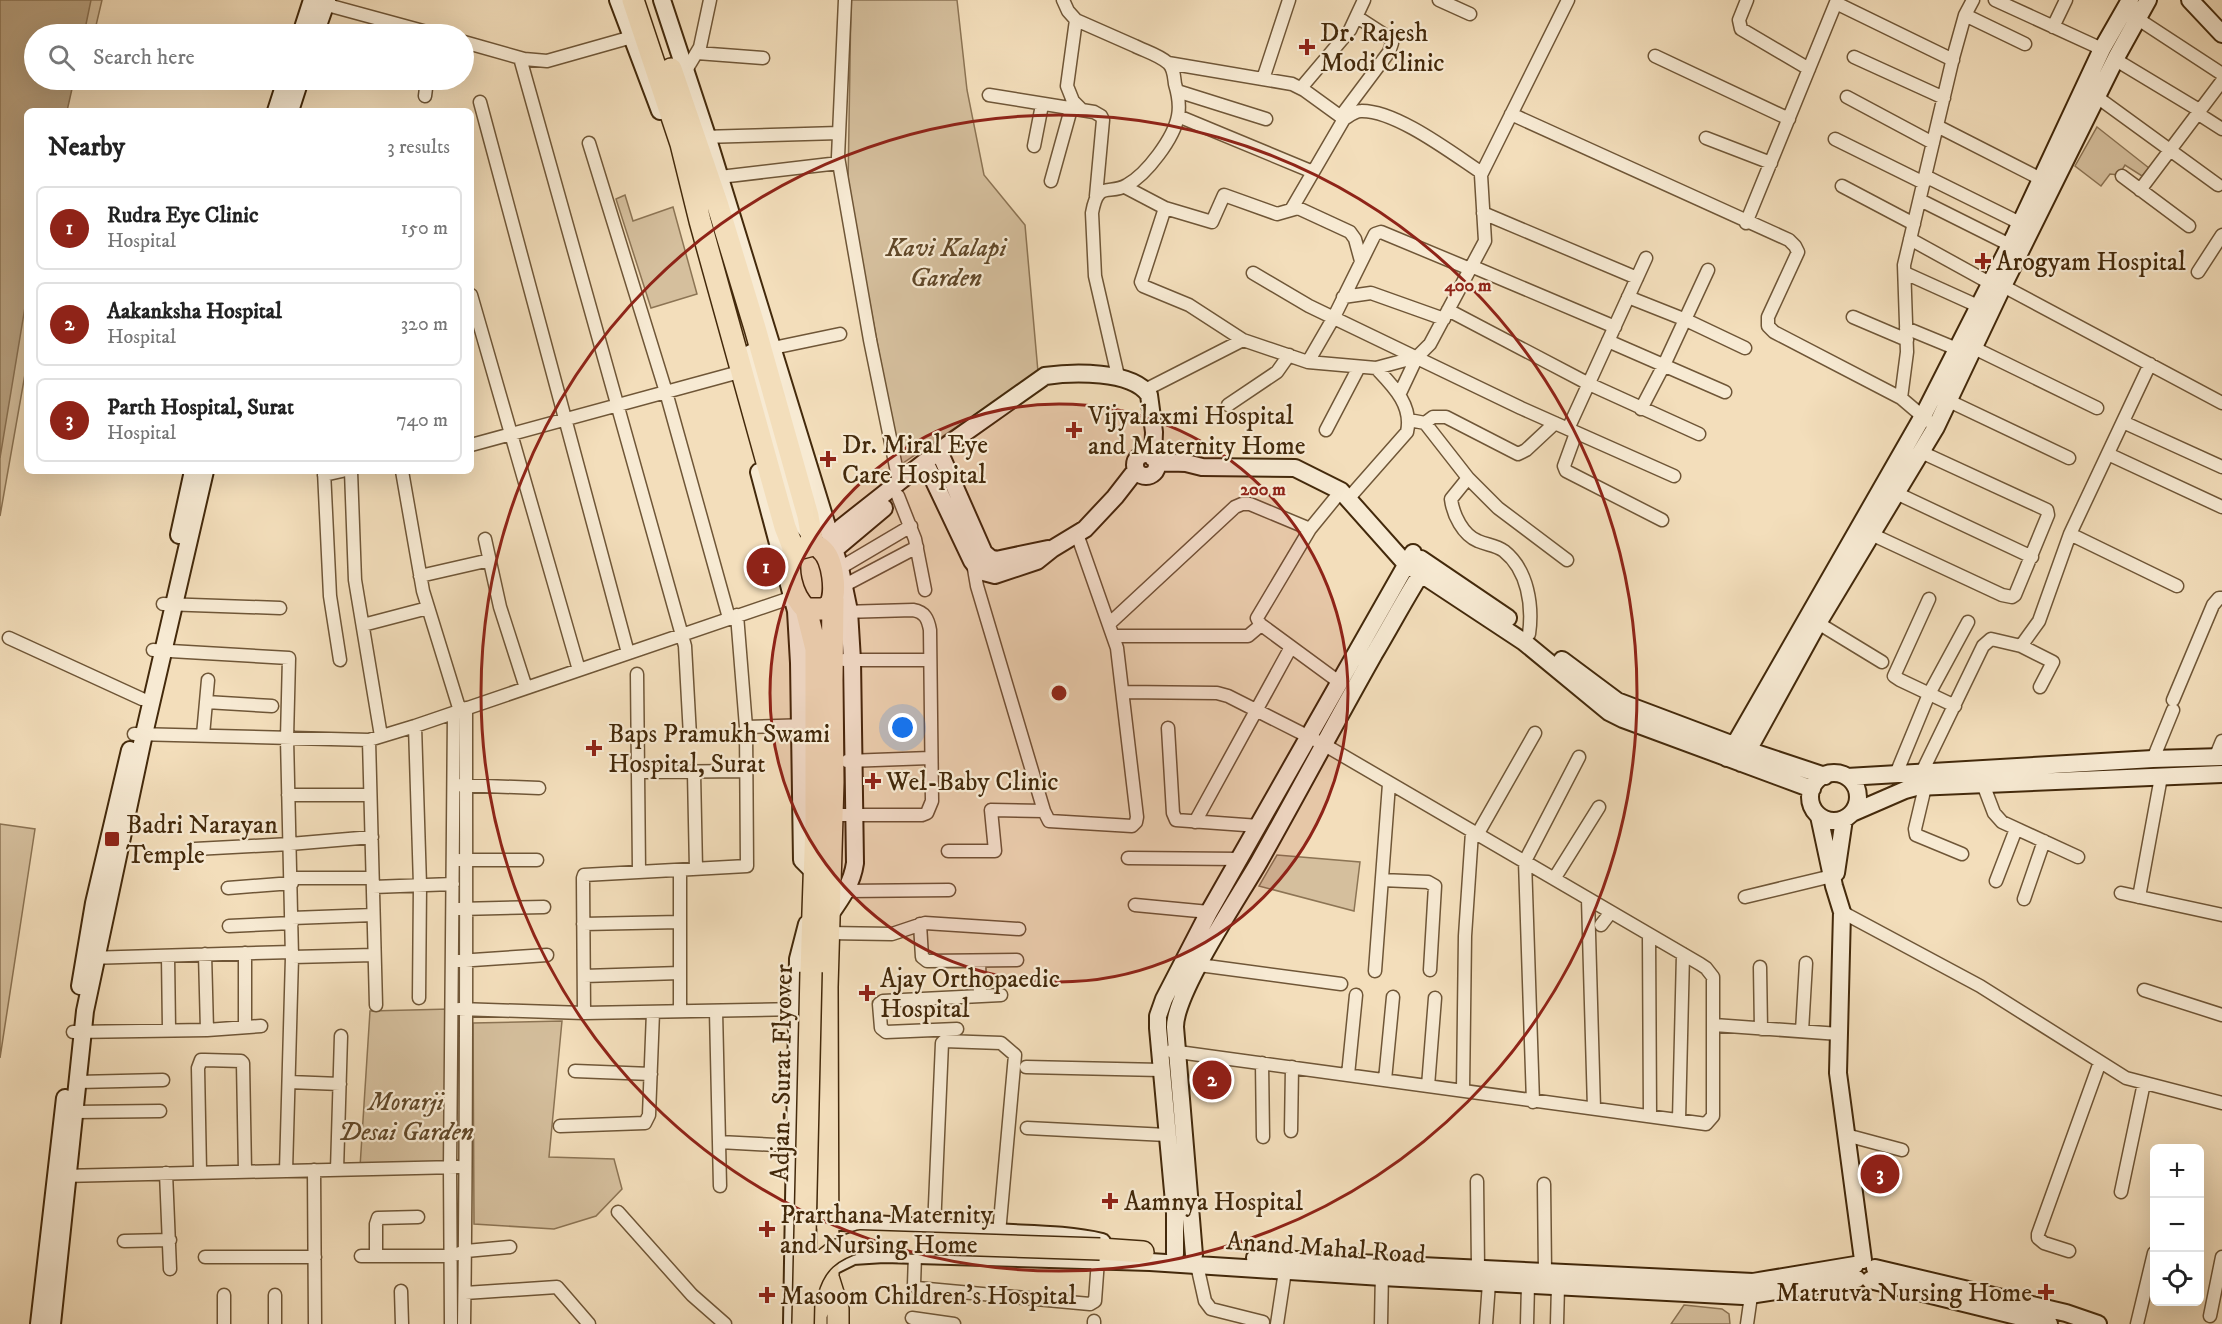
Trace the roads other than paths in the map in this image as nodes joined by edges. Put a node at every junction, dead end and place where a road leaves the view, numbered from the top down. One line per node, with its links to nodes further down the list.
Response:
1 (618, 0): 32 (street)
2 (633, 0): 72 (highway)
3 (648, 0): 72 (highway)
4 (662, 0): 44 (street)
5 (710, 0): 35 (street)
6 (845, 0): 71 (street)
7 (1063, 0): 26 (street)
8 (1289, 0): 46 (street)
9 (1364, 0): 24 (street)
10 (1439, 0): 22 (street)
11 (1568, 0): 64 (street)
12 (1747, 0): 43 (street)
13 (1972, 0): 23 (street)
14 (1995, 0): 21 (street)
15 (2066, 0): 30 (street)
16 (2130, 0): 36 (street)
17 (2148, 0): 25 (street)
18 (2190, 0): 31 (street)
19 (319, 1): 27 (street); 28 (street); 29 (street)
20 (1836, 2): 41 (street); 43 (street)
21 (2018, 5): 30 (street)
22 (1470, 14)
23 (1965, 15): 33 (street); 41 (street)
24 (1357, 17): 48 (street); 66 (street)
25 (2138, 19): 36 (street); 45 (street)
26 (1076, 20): 42 (street); 62 (street)
27 (306, 24)
28 (316, 24)
29 (398, 24)
30 (2053, 27): 36 (street)
31 (2222, 34)
32 (632, 38): 39 (street); 136 (street)
33 (2025, 44)
34 (474, 45): 39 (street)
35 (697, 53): 40 (street); 44 (street)
36 (2109, 54): 56 (street); 63 (street); 86 (street)
37 (1655, 56): 68 (street)
38 (1854, 57): 57 (street)
39 (520, 58): 146 (street)
40 (763, 58)
41 (1953, 60): 57 (street)
42 (1168, 63): 46 (street); 52 (street)
43 (1809, 69): 68 (street)
44 (685, 72): 72 (street)
45 (2222, 74)
46 (1263, 79): 48 (street)
47 (2222, 81): 63 (street)
48 (1301, 88): 66 (street)
49 (283, 90): 60 (street)
50 (297, 90): 61 (street)
51 (426, 90): 54 (street)
52 (1177, 91): 65 (street); 67 (street)
53 (989, 95): 59 (street)
54 (425, 96)
55 (1847, 97): 76 (street)
56 (2097, 97): 78 (street); 112 (street)
57 (1944, 98): 69 (street)
58 (480, 102): 151 (street)
59 (1042, 105): 62 (street); 77 (street)
60 (277, 108)
61 (291, 108)
62 (1076, 110): 87 (street); 92 (street)
63 (2198, 112): 70 (street); 78 (street)
64 (1511, 114): 82 (street); 97 (street)
65 (1178, 116): 81 (street); 90 (street)
66 (1342, 118): 81 (street); 82 (street)
67 (1266, 119)
68 (1789, 119): 80 (street)
69 (1937, 126): 76 (street); 86 (street)
70 (2222, 129)
71 (839, 133): 72 (street); 79 (street)
72 (694, 138): 84 (street); 189 (highway); 189 (highway)
73 (1706, 138): 80 (street)
74 (1835, 140): 85 (street)
75 (589, 143): 140 (street)
76 (1933, 143): 85 (street)
77 (1034, 147)
78 (2169, 149): 88 (street); 91 (street)
79 (839, 163): 84 (street); 176 (street)
80 (1771, 163): 97 (street)
81 (1313, 172): 95 (street)
82 (1482, 173): 96 (street)
83 (2122, 176): 91 (street)
84 (720, 177): 126 (street)
85 (1924, 179): 93 (street); 98 (street)
86 (2041, 179): 98 (street)
87 (1051, 181)
88 (2218, 185)
89 (1842, 186): 99 (street)
90 (1125, 187): 92 (street); 94 (street)
91 (2140, 190): 100 (street)
92 (1096, 196): 137 (street)
93 (1920, 200): 99 (street); 103 (street)
94 (1165, 208): 95 (street); 124 (street)
95 (1291, 210): 105 (street)
96 (1483, 213): 106 (street); 111 (street)
97 (1746, 223): 143 (street)
98 (2020, 223): 103 (street)
99 (1914, 224): 102 (street)
100 (2189, 226)
101 (2222, 236): 108 (street)
102 (1910, 239): 110 (street); 112 (street)
103 (2010, 245): 112 (street)
104 (1646, 258): 111 (street)
105 (1361, 261): 106 (street); 113 (street)
106 (1471, 267): 117 (street); 121 (street)
107 (1708, 270): 120 (street)
108 (2198, 272)
109 (1253, 273): 119 (street)
110 (1905, 273): 116 (street); 123 (street)
111 (1637, 278): 114 (street)
112 (1998, 286): 116 (street); 128 (street); 132 (street)
113 (1344, 297): 117 (street); 119 (street)
114 (1628, 297): 120 (street); 121 (street)
115 (474, 306): 159 (street)
116 (1978, 306): 128 (street)
117 (1446, 315): 130 (street); 138 (street)
118 (1853, 316): 123 (street)
119 (1334, 317): 130 (street); 131 (street)
120 (1686, 320): 127 (street); 133 (street)
121 (1615, 327): 125 (street)
122 (840, 334): 126 (street)
123 (1907, 334): 128 (street); 143 (street)
124 (1243, 340): 129 (street); 139 (street)
125 (1608, 340): 133 (street); 138 (street)
126 (773, 348): 189 (street)
127 (1745, 348)
128 (1965, 348): 144 (street); 148 (street); 150 (street)
129 (1288, 355): 131 (street); 147 (street)
130 (1417, 357): 135 (street); 142 (street); 155 (street)
131 (1308, 362): 134 (street)
132 (2150, 364): 145 (street); 153 (street)
133 (1664, 365): 141 (street); 149 (street)
134 (1359, 367): 135 (street); 157 (street)
135 (1376, 368): 142 (street)
136 (732, 374): 140 (street); 202 (street)
137 (1118, 376): 139 (street); 164 (street)
138 (1589, 384): 149 (street); 158 (street)
139 (1145, 390): 166 (street)
140 (666, 392): 146 (street); 207 (street)
141 (1725, 392)
142 (1400, 393): 152 (street)
143 (1901, 398): 150 (street)
144 (1949, 401): 156 (street); 165 (street)
145 (2222, 403)
146 (616, 405): 151 (street); 214 (street)
147 (1228, 405)
148 (2097, 408)
149 (1641, 409): 160 (street)
150 (1923, 416): 156 (street); 250 (street)
151 (565, 419): 159 (street); 219 (street)
152 (1410, 420): 154 (street); 178 (street)
153 (2124, 422): 163 (street); 168 (street)
154 (1425, 423): 155 (street); 175 (street)
155 (1555, 423): 158 (street)
156 (1936, 427): 162 (street)
157 (1326, 430)
158 (1572, 431): 174 (street); 181 (street)
159 (510, 434): 161 (street); 224 (street)
160 (1699, 434)
161 (474, 444)
162 (1920, 452): 177 (street); 191 (street)
163 (2108, 454): 179 (street); 186 (street)
164 (941, 456): 167 (street); 190 (street)
165 (2069, 458)
166 (1153, 461): 178 (street); 184 (street)
167 (927, 467): 176 (street); 195 (street)
168 (2222, 467)
169 (193, 474): 180 (street)
170 (204, 474): 180 (street)
171 (324, 474): 220 (street)
172 (351, 474): 210 (street)
173 (403, 474): 197 (street)
174 (1674, 477)
175 (1468, 478): 194 (street); 213 (street)
176 (898, 489): 182 (street); 189 (street)
177 (1896, 493): 185 (street); 191 (street)
178 (1345, 495): 183 (street); 192 (street)
179 (2222, 507)
180 (189, 513): 204 (street)
181 (1662, 520)
182 (911, 526): 188 (street); 189 (street)
183 (1310, 529): 211 (street); 212 (street)
184 (1077, 534): 190 (street); 212 (street)
185 (1871, 534): 191 (street); 209 (street)
186 (2070, 534): 198 (street); 216 (street)
187 (485, 538): 193 (street)
188 (917, 547): 199 (street); 203 (street)
189 (818, 549): 202 (highway); 203 (highway)
190 (1052, 549): 195 (street)
191 (2032, 557)
192 (1410, 559): 196 (street); 227 (street)
193 (490, 560): 197 (street); 229 (street)
194 (1567, 560)
195 (973, 563): 273 (street)
196 (1424, 569): 213 (street); 248 (street); 250 (street)
197 (420, 576): 206 (street)
198 (2177, 586)
199 (925, 590)
200 (2222, 598): 254 (street)
201 (1929, 599): 231 (street)
202 (798, 600): 203 (highway); 207 (street); 222 (highway)
203 (840, 602): 221 (street); 222 (highway)
204 (169, 604): 205 (street); 218 (street)
205 (280, 608)
206 (428, 608): 210 (street); 237 (street)
207 (733, 616): 214 (street); 240 (street)
208 (1968, 622): 231 (street)
209 (1818, 623): 223 (street); 250 (street)
210 (363, 625): 247 (street)
211 (1261, 625): 212 (street); 217 (street)
212 (1111, 630): 230 (street)
213 (1529, 634): 250 (street)
214 (682, 635): 219 (street); 245 (street)
215 (9, 638): 232 (street)
216 (2022, 646): 228 (street); 235 (street)
217 (1291, 647): 227 (street); 236 (street)
218 (158, 650): 232 (street); 242 (street); 246 (street)
219 (628, 654): 224 (street)
220 (340, 660)
221 (930, 660): 222 (street); 253 (street)
222 (825, 662): 238 (highway, Adjan- Surat Flyover); 255 (highway)
223 (1882, 662)
224 (579, 670): 229 (street)
225 (637, 674): 257 (street)
226 (208, 681): 233 (street)
227 (1339, 682): 248 (street)
228 (2040, 687)
229 (526, 688): 237 (street)
230 (1123, 692): 236 (street); 273 (street)
231 (1929, 694): 235 (street); 259 (street)
232 (142, 699): 242 (street)
233 (206, 702): 234 (street); 244 (street)
234 (272, 706)
235 (1955, 706): 264 (street)
236 (1257, 710): 248 (street); 278 (street)
237 (460, 711): 239 (street); 267 (street)
238 (808, 725): 240 (street); 309 (highway, Adjan- Surat Flyover)
239 (416, 726): 247 (street); 304 (street)
240 (746, 727): 256 (street)
241 (1168, 728): 278 (street)
242 (139, 734): 244 (street); 338 (street)
243 (1535, 734): 281 (street)
244 (203, 735): 246 (street)
245 (690, 736)
246 (287, 738): 247 (street); 270 (street)
247 (375, 738): 271 (street)
248 (1316, 740): 265 (street); 279 (street); 343 (street)
249 (2222, 741): 252 (street)
250 (1737, 754): 261 (street); 269 (street)
251 (1579, 757): 293 (street)
252 (2219, 757): 254 (street)
253 (930, 758): 255 (street); 275 (street)
254 (2153, 759): 264 (street)
255 (843, 761): 274 (highway); 275 (street)
256 (746, 771): 258 (street); 294 (street)
257 (640, 772): 258 (street); 296 (street)
258 (694, 773): 294 (street)
259 (1896, 774): 262 (street); 264 (street)
260 (2222, 774): 263 (street)
261 (1825, 776): 262 (street); 269 (street)
262 (1847, 777): 277 (street)
263 (2161, 777): 266 (street); 311 (street)
264 (1923, 780): 266 (street); 277 (street); 287 (street)
265 (1389, 784): 281 (street); 298 (street)
266 (1983, 784): 280 (street)
267 (460, 785): 268 (street); 291 (street)
268 (538, 788)
269 (1812, 789): 276 (street)
270 (288, 795): 271 (street); 284 (street)
271 (370, 795): 282 (street)
272 (1599, 807): 297 (street)
273 (1044, 811): 286 (street)
274 (832, 815): 275 (street); 326 (highway)
275 (854, 816): 307 (street)
276 (1819, 816): 277 (street); 300 (street)
277 (1848, 816): 300 (street)
278 (1195, 822): 279 (street)
279 (1259, 826): 290 (street)
280 (2016, 828): 283 (street); 301 (street)
281 (1474, 833): 293 (street); 393 (street)
282 (372, 837): 284 (street); 302 (street)
283 (2044, 842): 288 (street); 313 (street)
284 (290, 844): 285 (street); 299 (street)
285 (195, 849)
286 (948, 851)
287 (1962, 854)
288 (2078, 857)
289 (1128, 858): 290 (street)
290 (1241, 859): 317 (street)
291 (460, 860): 292 (street); 303 (street); 316 (street)
292 (537, 860)
293 (1525, 861): 297 (street); 394 (street)
294 (696, 868): 295 (street)
295 (680, 870): 296 (street); 323 (street)
296 (639, 871): 324 (street)
297 (1554, 879): 312 (street)
298 (1382, 880): 345 (street); 346 (street)
299 (292, 881): 302 (street); 305 (street); 322 (street)
300 (1833, 881): 310 (street); 319 (street)
301 (1996, 881)
302 (373, 882): 304 (street); 320 (street)
303 (453, 884): 304 (street); 316 (street)
304 (420, 885): 354 (street)
305 (228, 888)
306 (949, 890): 307 (street)
307 (846, 891): 326 (street)
308 (2121, 893): 311 (street)
309 (813, 896): 360 (street); 464 (highway, Adjan- Surat Flyover, bridge)
310 (1745, 897)
311 (2139, 897): 321 (street)
312 (1588, 899): 318 (street); 396 (street)
313 (2024, 899)
314 (1135, 905): 317 (street)
315 (544, 907): 316 (street)
316 (459, 909): 340 (street)
317 (1209, 912): 377 (street)
318 (1611, 912): 327 (street); 330 (street)
319 (1842, 912): 375 (street); 378 (street)
320 (374, 915): 322 (street); 337 (street)
321 (2222, 915)
322 (292, 921): 328 (street); 333 (street)
323 (680, 922): 324 (street); 347 (street)
324 (583, 924): 348 (street)
325 (920, 924): 326 (street); 329 (street); 341 (street)
326 (829, 925): 427 (highway)
327 (1601, 925)
328 (229, 926)
329 (1019, 929)
330 (1649, 934): 334 (street); 399 (street)
331 (245, 953): 332 (street); 333 (street); 367 (street)
332 (206, 954): 336 (street); 372 (street)
333 (292, 954): 337 (street); 389 (street)
334 (1683, 954): 366 (street); 400 (street)
335 (547, 955): 340 (street)
336 (168, 956): 338 (street); 369 (street)
337 (374, 956): 357 (street)
338 (90, 958): 374 (street)
339 (1017, 960): 341 (street)
340 (459, 961): 358 (street); 359 (street)
341 (979, 961): 351 (street)
342 (1806, 963): 373 (street)
343 (1199, 965): 349 (street); 377 (street)
344 (1760, 967): 371 (street)
345 (1430, 970)
346 (1374, 971)
347 (680, 973): 348 (street); 361 (street)
348 (584, 976): 364 (street)
349 (1341, 984)
350 (2144, 990): 365 (street)
351 (980, 995): 352 (street); 370 (street)
352 (1001, 995)
353 (1356, 995): 385 (street)
354 (419, 998)
355 (1393, 998): 387 (street)
356 (1435, 998): 392 (street)
357 (376, 1005)
358 (452, 1009): 359 (street); 410 (street)
359 (466, 1009): 364 (street); 411 (street)
360 (799, 1009): 362 (street); 408 (street)
361 (680, 1011): 362 (street); 363 (street)
362 (716, 1011): 407 (street)
363 (653, 1012): 364 (street); 384 (street)
364 (584, 1013)
365 (2222, 1016)
366 (1714, 1025): 371 (street); 400 (street)
367 (245, 1026): 368 (street); 372 (street)
368 (261, 1026)
369 (169, 1029): 372 (street); 374 (street)
370 (957, 1029)
371 (1761, 1029): 373 (street)
372 (207, 1030)
373 (1802, 1031): 375 (street)
374 (77, 1032): 388 (street); 418 (street)
375 (1839, 1034): 405 (street)
376 (341, 1036): 391 (street)
377 (1168, 1051): 379 (street); 382 (street); 443 (street)
378 (2100, 1062): 390 (street); 434 (street)
379 (1262, 1063): 381 (street); 406 (street)
380 (1026, 1067): 382 (street)
381 (1292, 1067): 385 (street); 403 (street)
382 (1161, 1070): 404 (street)
383 (575, 1071): 384 (street)
384 (651, 1074): 401 (street)
385 (1348, 1075): 387 (street)
386 (163, 1080): 388 (street)
387 (1385, 1080): 392 (street)
388 (78, 1082): 398 (street)
389 (289, 1082): 391 (street); 416 (street)
390 (2144, 1083): 395 (street); 422 (street)
391 (340, 1084): 413 (street)
392 (1428, 1086): 393 (street)
393 (1463, 1090): 394 (street)
394 (1533, 1102): 396 (street)
395 (2222, 1103)
396 (1594, 1108): 399 (street)
397 (160, 1111): 398 (street)
398 (75, 1112): 418 (street)
399 (1650, 1116): 400 (street)
400 (1679, 1120)
401 (560, 1125)
402 (1027, 1128): 404 (street)
403 (1291, 1131)
404 (1167, 1135): 443 (street)
405 (1846, 1135): 409 (street); 448 (street)
406 (1263, 1137)
407 (719, 1142): 408 (street); 421 (street)
408 (795, 1146): 426 (street)
409 (1902, 1149)
410 (450, 1167): 411 (street); 413 (street); 439 (street)
411 (465, 1167): 433 (street)
412 (314, 1170): 413 (street); 416 (street); 441 (street)
413 (337, 1170)
414 (200, 1171): 415 (street); 415 (street); 417 (street)
415 (245, 1171): 416 (street)
416 (286, 1171)
417 (166, 1173): 418 (street); 430 (street)
418 (62, 1176): 423 (street)
419 (1477, 1181): 445 (street)
420 (1544, 1184): 452 (street)
421 (720, 1186)
422 (2121, 1192)
423 (58, 1212): 468 (street); 469 (street)
424 (618, 1212): 477 (street)
425 (418, 1217): 438 (street)
426 (793, 1219): 427 (street); 453 (street)
427 (828, 1222): 428 (street); 451 (highway)
428 (934, 1227): 429 (street); 429 (street)
429 (999, 1233): 435 (street)
430 (170, 1240): 431 (street); 446 (street)
431 (124, 1242)
432 (510, 1247): 433 (street)
433 (466, 1251): 439 (street); 460 (street)
434 (2069, 1251)
435 (1143, 1252): 437 (highway); 443 (street)
436 (915, 1255): 437 (street, Anand Mahal Road); 437 (street); 451 (street, Anand Mahal Road)
437 (1099, 1255): 443 (street, Anand Mahal Road); 464 (highway, bridge)
438 (376, 1256): 439 (street); 442 (street)
439 (451, 1256): 474 (street)
440 (205, 1257): 441 (street)
441 (315, 1257): 472 (street)
442 (361, 1257)
443 (1188, 1257): 449 (street, Anand Mahal Road); 450 (street, Anand Mahal Road); 467 (street)
444 (2222, 1257): 455 (street)
445 (1479, 1268): 450 (street, Anand Mahal Road); 452 (street, Anand Mahal Road)
446 (170, 1269)
447 (2150, 1269): 487 (street)
448 (1864, 1270): 458 (street, Anand Mahal Road); 465 (street, Anand Mahal Road)
449 (1285, 1271): 450 (street, Anand Mahal Road); 480 (street)
450 (1382, 1271): 454 (street, Anand Mahal Road); 481 (street)
451 (828, 1272): 453 (street, Anand Mahal Road); 464 (highway); 478 (highway)
452 (1545, 1272): 458 (street, Anand Mahal Road)
453 (793, 1273): 464 (street)
454 (1489, 1283): 456 (street, Anand Mahal Road); 482 (street)
455 (2219, 1283): 466 (street)
456 (1528, 1285): 457 (street, Anand Mahal Road); 483 (street)
457 (1558, 1286): 458 (street, Anand Mahal Road); 484 (street)
458 (1752, 1289): 485 (street)
459 (401, 1291): 473 (street)
460 (465, 1293): 475 (street); 476 (street)
461 (224, 1295): 470 (street)
462 (274, 1295): 471 (street)
463 (912, 1318): 479 (street)
464 (806, 1319)
465 (2054, 1320): 486 (street, Anand Mahal Road)
466 (2208, 1321)
467 (1263, 1322)
468 (39, 1324)
469 (52, 1324)
470 (224, 1324)
471 (275, 1324)
472 (315, 1324)
473 (402, 1324)
474 (451, 1324)
475 (464, 1324)
476 (589, 1324)
477 (725, 1324)
478 (838, 1324)
479 (947, 1324)
480 (1277, 1324)
481 (1381, 1324)
482 (1486, 1324)
483 (1527, 1324)
484 (1557, 1324)
485 (1747, 1324)
486 (2098, 1324)
487 (2136, 1324)

